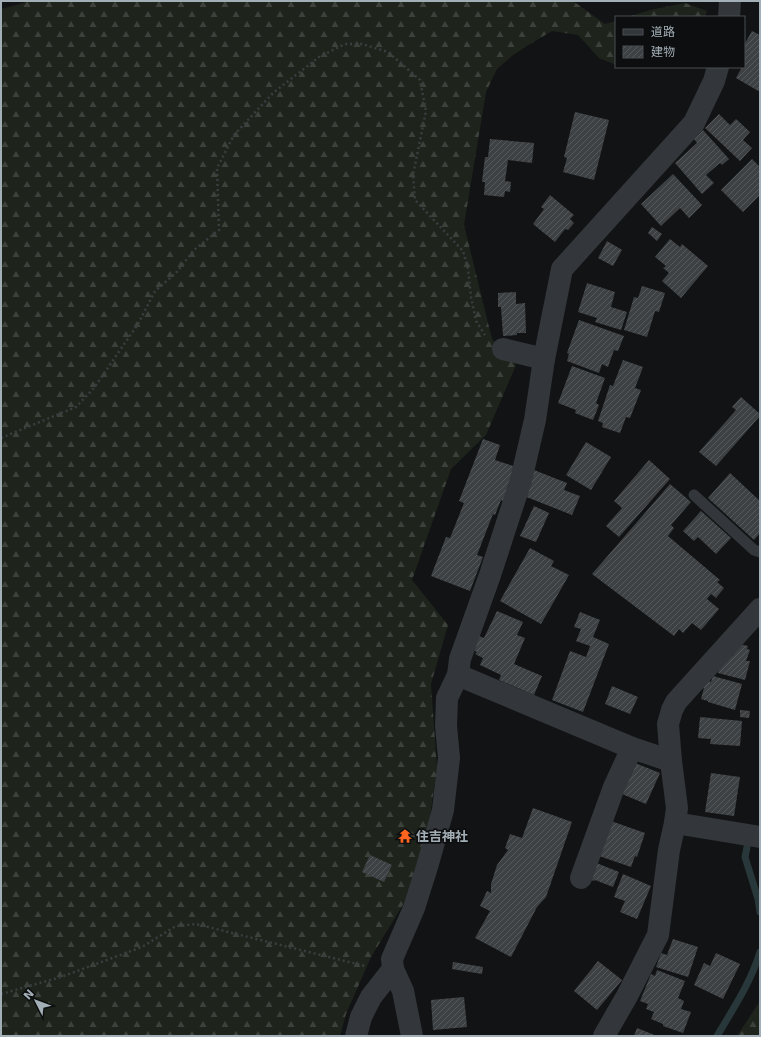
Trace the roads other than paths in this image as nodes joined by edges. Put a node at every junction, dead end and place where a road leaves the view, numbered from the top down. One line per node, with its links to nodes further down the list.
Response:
1 (730, 1): 2 (street)
2 (729, 16)
3 (718, 68): 5 (street)
4 (503, 349): 5 (street)
5 (544, 359): 9 (street)
6 (694, 495): 7 (lane)
7 (760, 552)
8 (760, 609): 11 (street)
9 (458, 675): 10 (street); 15 (street)
10 (632, 748): 11 (street); 14 (street)
11 (671, 761): 12 (street)
12 (676, 823): 13 (street); 18 (street)
13 (760, 837)
14 (581, 878)
15 (389, 974): 16 (street); 17 (street)
16 (356, 1036)
17 (412, 1036)
18 (604, 1036)

